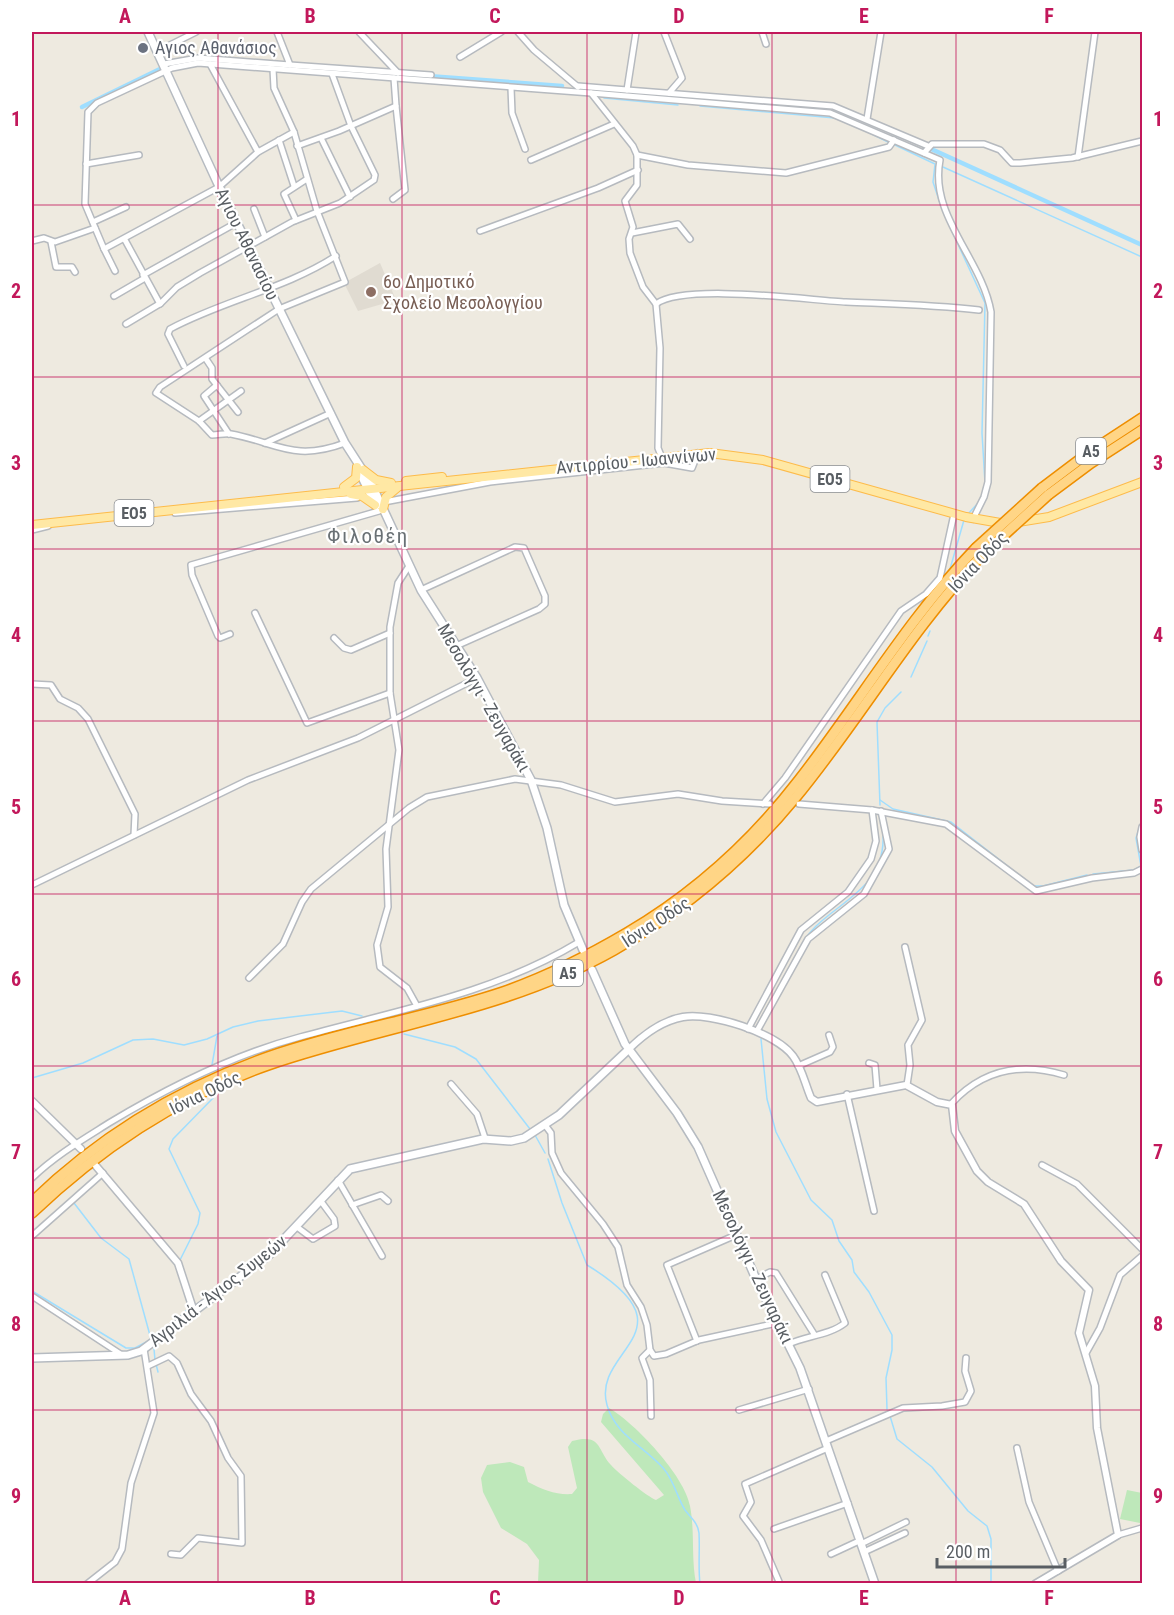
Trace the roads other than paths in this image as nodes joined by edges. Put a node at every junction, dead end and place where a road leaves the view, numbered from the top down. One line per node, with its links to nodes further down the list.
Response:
1 (148, 32): 13 (main road, Αγιου Αθανασίου)
2 (196, 32): 13 (street)
3 (277, 32): 16 (street)
4 (359, 32): 21 (street)
5 (501, 32): 14 (street)
6 (518, 32): 23 (street)
7 (636, 32): 24 (street)
8 (664, 32): 26 (street)
9 (762, 32): 12 (street)
10 (881, 32): 28 (street)
11 (1095, 32): 43 (street)
12 (766, 44)
13 (158, 51): 17 (main road, Αγιου Αθανασίου)
14 (460, 57)
15 (210, 64): 17 (street); 18 (street); 39 (street)
16 (290, 65): 17 (street); 21 (street)
17 (165, 67): 45 (street); 49 (main road, Αγιου Αθανασίου)
18 (273, 69): 19 (street); 31 (street)
19 (332, 74): 21 (street); 30 (street)
20 (431, 75): 21 (street)
21 (396, 76): 22 (street); 27 (street)
22 (511, 88): 23 (street); 38 (street)
23 (580, 89): 24 (street); 25 (street)
24 (627, 90): 26 (street)
25 (591, 93): 29 (street); 34 (street)
26 (669, 93): 28 (street)
27 (396, 106): 30 (street); 51 (street)
28 (867, 119): 37 (street)
29 (614, 124): 42 (street); 44 (street)
30 (351, 126): 32 (street); 50 (street)
31 (294, 132): 33 (street); 36 (street)
32 (321, 138): 36 (street); 50 (street)
33 (279, 140): 39 (street); 48 (street)
34 (894, 140): 40 (street); 42 (street)
35 (1143, 141): 43 (street)
36 (297, 146): 47 (street)
37 (928, 146): 40 (street); 43 (street)
38 (525, 149)
39 (258, 152): 49 (street)
40 (924, 153): 104 (street)
41 (139, 155): 45 (street)
42 (637, 155): 46 (street)
43 (1078, 157)
44 (531, 160)
45 (86, 164): 57 (street)
46 (638, 170): 58 (street); 59 (street)
47 (307, 179): 48 (street); 54 (street)
48 (294, 186): 55 (street)
49 (219, 187): 56 (main road, Αγιου Αθανασίου); 62 (street)
50 (350, 197): 54 (street)
51 (393, 199)
52 (126, 207): 57 (street)
53 (254, 209): 60 (street)
54 (317, 211): 55 (street); 67 (street)
55 (296, 220): 60 (street)
56 (236, 222): 65 (main road, Αγιου Αθανασίου); 70 (street)
57 (94, 225): 64 (street); 66 (street)
58 (480, 231)
59 (632, 234): 61 (street); 74 (street)
60 (265, 237): 65 (street)
61 (690, 239)
62 (125, 240): 66 (street); 70 (street)
63 (32, 241): 64 (street)
64 (51, 242): 69 (street)
65 (248, 247): 71 (main road, Αγιου Αθανασίου); 73 (street)
66 (104, 249): 68 (street)
67 (336, 256): 71 (street); 75 (street)
68 (115, 271)
69 (75, 272)
70 (144, 277): 72 (street); 73 (street)
71 (268, 290): 75 (main road, Αγιου Αθανασίου); 79 (street)
72 (114, 296)
73 (160, 304): 77 (street)
74 (656, 304): 76 (street); 93 (street)
75 (279, 309): 78 (street); 85 (main road, Αγιου Αθανασίου)
76 (979, 310)
77 (126, 324)
78 (206, 359): 80 (street); 87 (street)
79 (184, 366)
80 (217, 385): 82 (street); 83 (street)
81 (241, 391): 82 (street)
82 (228, 400): 83 (street); 84 (street)
83 (213, 410): 87 (street); 89 (street)
84 (238, 412)
85 (331, 413): 90 (street); 91 (main road, Αγιου Αθανασίου)
86 (1143, 418): 99 (highway, Ιόνια Οδός / Α5)
87 (199, 421): 89 (street)
88 (1143, 430): 99 (highway, Ιόνια Οδός / Α5)
89 (229, 434): 90 (street)
90 (265, 443): 91 (street)
91 (345, 443): 94 (main road, Αγιου Αθανασίου)
92 (698, 453): 93 (main road, Αντιρρίου - Ιωαννίνων / ΕΟ5); 93 (street); 103 (main road, Αντιρρίου - Ιωαννίνων / ΕΟ5)
93 (662, 460): 96 (main road, Αντιρρίου - Ιωαννίνων / ΕΟ5); 101 (street)
94 (360, 469): 96 (main road); 97 (main road, Αγιου Αθανασίου); 98 (main road)
95 (1143, 482): 104 (main road, Αντιρρίου - Ιωαννίνων / ΕΟ5)
96 (395, 485): 97 (main road, Αντιρρίου - Ιωαννίνων / ΕΟ5); 101 (main road)
97 (370, 487): 98 (main road, Αντιρρίου - Ιωαννίνων / ΕΟ5); 101 (main road, Μεσολόγγι - Ζευγαράκι)
98 (342, 490): 100 (main road); 102 (main road, Αντιρρίου - Ιωαννίνων / ΕΟ5)
99 (1045, 492): 108 (highway, Ιόνια Οδός / Α5, bridge)
100 (368, 499): 101 (main road); 102 (street)
101 (380, 507): 109 (main road, Μεσολόγγι - Ζευγαράκι); 113 (street)
102 (160, 510): 105 (main road, Αντιρρίου - Ιωαννίνων / ΕΟ5)
103 (954, 514): 104 (main road, Αντιρρίου - Ιωαννίνων / ΕΟ5); 121 (street)
104 (973, 519)
105 (55, 522): 106 (main road, Αντιρρίου - Ιωαννίνων / ΕΟ5); 107 (street)
106 (32, 525)
107 (32, 530)
108 (979, 552): 162 (highway, Ιόνια Οδός / Α5); 165 (highway, Ιόνια Οδός / Α5)
109 (409, 566): 110 (main road, Μεσολόγγι - Ζευγαράκι); 112 (street)
110 (421, 590): 115 (main road, Μεσολόγγι - Ζευγαράκι); 115 (street)
111 (255, 613): 118 (street)
112 (390, 633): 114 (street); 118 (street)
113 (230, 634)
114 (334, 638)
115 (456, 646): 116 (main road, Μεσολόγγι - Ζευγαράκι)
116 (477, 678): 119 (street); 120 (main road, Μεσολόγγι - Ζευγαράκι)
117 (32, 684): 128 (street)
118 (390, 693): 119 (street)
119 (394, 719): 126 (street); 128 (street)
120 (531, 780): 121 (street); 126 (street); 132 (main road, Μεσολόγγι - Ζευγαράκι)
121 (763, 804): 122 (street)
122 (770, 804)
123 (799, 804): 124 (street)
124 (872, 810): 125 (street); 138 (street)
125 (881, 811): 130 (street); 139 (street)
126 (388, 825): 136 (street); 137 (street)
127 (1143, 827): 129 (street)
128 (134, 835): 131 (street)
129 (1143, 850)
130 (1143, 869)
131 (32, 885)
132 (579, 942): 134 (main road, Μεσολόγγι - Ζευγαράκι); 137 (street)
133 (905, 948): 146 (street)
134 (583, 950)
135 (592, 970): 141 (main road, Μεσολόγγι - Ζευγαράκι)
136 (249, 978)
137 (417, 1006): 153 (street)
138 (748, 1029): 139 (street); 141 (street)
139 (757, 1031): 143 (street)
140 (829, 1035): 143 (street)
141 (628, 1049): 151 (main road, Αγριλιά - Άγιος Συμεών); 167 (main road, Μεσολόγγι - Ζευγαράκι)
142 (869, 1063): 147 (street)
143 (798, 1066): 148 (street)
144 (1064, 1074): 150 (street)
145 (451, 1084): 152 (street)
146 (907, 1084): 147 (street); 150 (street)
147 (877, 1089): 148 (street)
148 (847, 1094): 164 (street)
149 (32, 1101): 153 (street)
150 (951, 1104): 182 (street)
151 (544, 1126): 152 (main road, Αγριλιά - Άγιος Συμεών); 181 (street)
152 (485, 1138): 159 (main road, Αγριλιά - Άγιος Συμεών)
153 (74, 1143): 154 (street); 158 (street)
154 (81, 1149)
155 (1042, 1165): 169 (street)
156 (96, 1166): 157 (street)
157 (103, 1173): 168 (street); 175 (street)
158 (32, 1178)
159 (338, 1180): 160 (main road, Αγριλιά - Άγιος Συμεών); 163 (street)
160 (320, 1200): 166 (main road, Αγριλιά - Άγιος Συμεών); 166 (street)
161 (388, 1201): 163 (street)
162 (32, 1202)
163 (352, 1205): 170 (street)
164 (874, 1211)
165 (32, 1213)
166 (297, 1227): 175 (main road, Αγριλιά - Άγιος Συμεών)
167 (736, 1235): 173 (main road, Μεσολόγγι - Ζευγαράκι); 178 (street)
168 (32, 1236)
169 (1143, 1250)
170 (382, 1256)
171 (1143, 1256): 182 (street)
172 (825, 1275): 177 (street)
173 (756, 1279): 176 (main road, Μεσολόγγι - Ζευγαράκι); 177 (street)
174 (32, 1296): 183 (street)
175 (195, 1312): 180 (main road, Αγριλιά - Άγιος Συμεών)
176 (777, 1323): 178 (street); 179 (main road, Μεσολόγγι - Ζευγαράκι)
177 (814, 1334): 179 (street)
178 (697, 1341): 181 (street)
179 (789, 1344): 187 (main road, Μεσολόγγι - Ζευγαράκι)
180 (144, 1349): 183 (main road, Αγριλιά - Άγιος Συμεών); 186 (street)
181 (650, 1350): 189 (street)
182 (1086, 1353): 197 (street)
183 (122, 1355): 184 (main road, Αγριλιά - Άγιος Συμεών)
184 (32, 1358)
185 (966, 1358): 190 (street)
186 (153, 1364): 200 (street); 203 (street)
187 (809, 1389): 188 (street); 190 (main road, Μεσολόγγι - Ζευγαράκι)
188 (739, 1410)
189 (651, 1416)
190 (827, 1444): 192 (main road, Μεσολόγγι - Ζευγαράκι); 204 (street)
191 (1017, 1448): 202 (street)
192 (848, 1503): 195 (street); 198 (main road, Μεσολόγγι - Ζευγαράκι)
193 (906, 1521): 198 (street)
194 (1143, 1528): 197 (street)
195 (774, 1530)
196 (905, 1533): 199 (street)
197 (1118, 1535): 202 (street)
198 (860, 1542): 199 (main road, Μεσολόγγι - Ζευγαράκι); 201 (street)
199 (864, 1552): 205 (main road, Μεσολόγγι - Ζευγαράκι)
200 (171, 1554)
201 (831, 1554)
202 (1058, 1571): 206 (street)
203 (87, 1584)
204 (780, 1584)
205 (874, 1584)
206 (1035, 1584)

